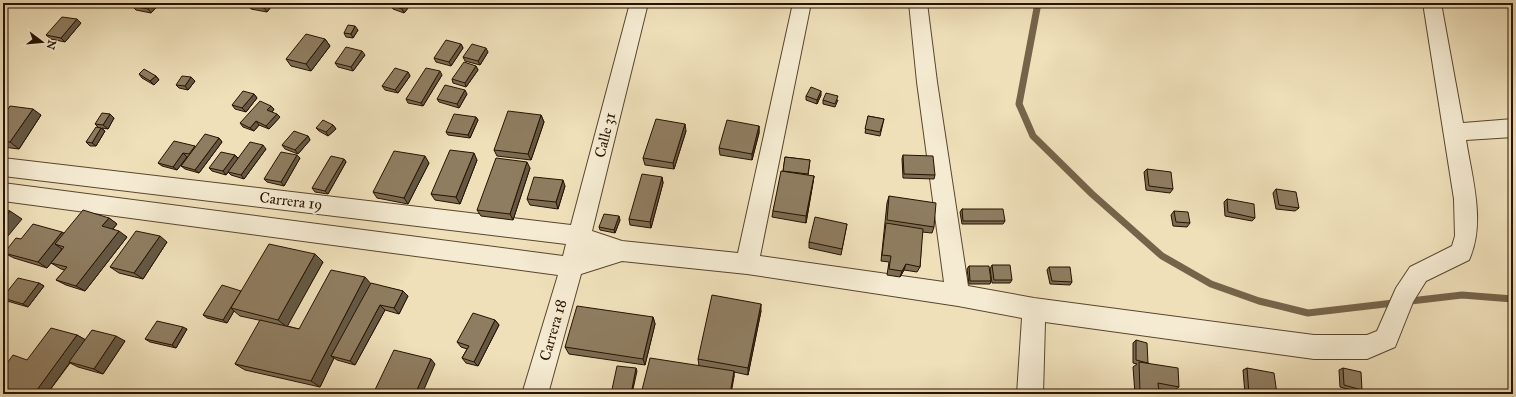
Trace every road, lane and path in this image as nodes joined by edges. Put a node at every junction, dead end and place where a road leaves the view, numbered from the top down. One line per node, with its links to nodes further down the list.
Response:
1 (640, 3): 9 (street, Calle 31)
2 (802, 3): 11 (street)
3 (912, 3): 13 (street)
4 (1432, 3): 6 (street)
5 (1513, 128): 6 (street)
6 (1454, 132): 14 (street)
7 (3, 167): 9 (street, Carrera 19)
8 (3, 192): 12 (street, Carrera 19)
9 (579, 236): 10 (street, Carrera 19); 12 (street, Calle 31)
10 (622, 251): 11 (street); 12 (street)
11 (748, 264): 13 (street)
12 (572, 266): 15 (street, Carrera 18)
13 (958, 295): 14 (street)
14 (1034, 309): 16 (street)
15 (535, 394)
16 (1030, 394)

